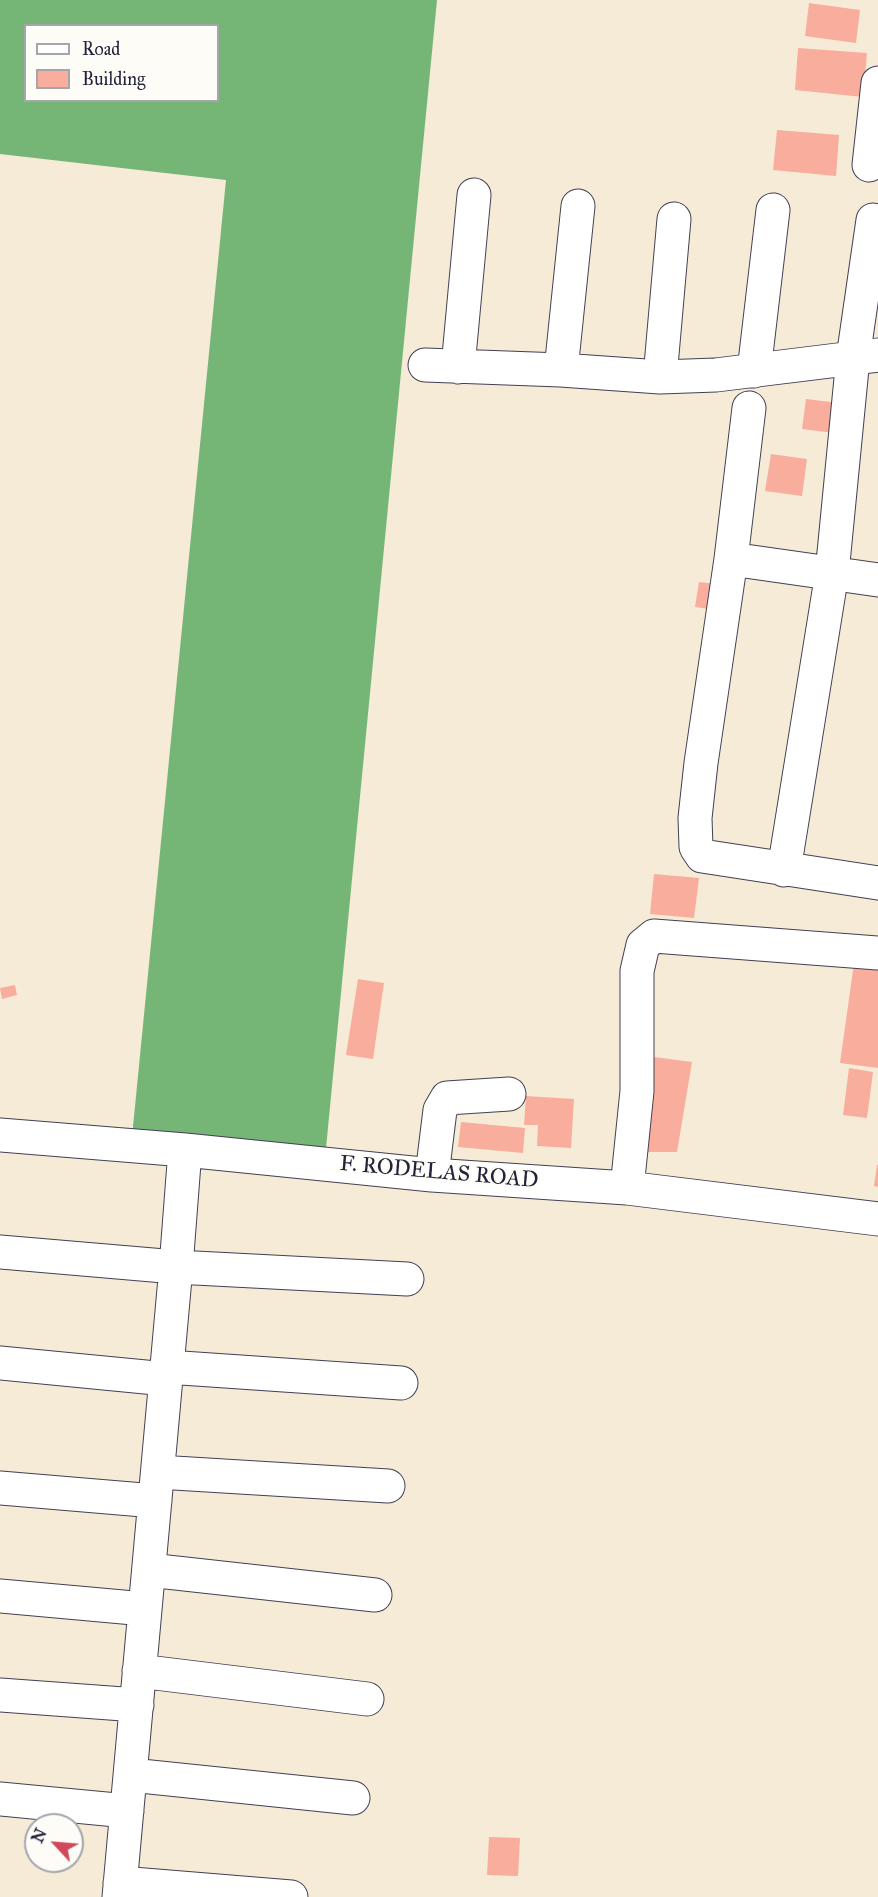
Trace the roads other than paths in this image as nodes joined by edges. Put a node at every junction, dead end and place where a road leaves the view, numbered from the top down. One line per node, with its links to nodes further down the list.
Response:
1 (878, 83): 2 (street)
2 (869, 165)
3 (474, 195): 10 (street)
4 (578, 206): 11 (street)
5 (773, 210): 12 (street)
6 (674, 219): 13 (street)
7 (873, 220): 8 (street)
8 (865, 356): 12 (street); 16 (street)
9 (425, 365): 10 (street)
10 (458, 367): 11 (street)
11 (561, 370): 13 (street)
12 (754, 371): 13 (street)
13 (660, 377)
14 (748, 408): 15 (street)
15 (731, 559): 16 (street); 18 (street)
16 (832, 573): 17 (street); 18 (street)
17 (878, 580)
18 (784, 870): 19 (street)
19 (878, 883)
20 (878, 953): 25 (street)
21 (509, 1094): 24 (street)
22 (0, 1135): 23 (street, F. RODELAS ROAD)
23 (185, 1150): 24 (street, F. RODELAS ROAD); 28 (street)
24 (432, 1175): 25 (street, F. RODELAS ROAD)
25 (627, 1188): 26 (street, F. RODELAS ROAD)
26 (878, 1219)
27 (0, 1252): 28 (street)
28 (176, 1267): 29 (street); 31 (street)
29 (407, 1279)
30 (0, 1363): 31 (street)
31 (166, 1373): 32 (street); 34 (street)
32 (401, 1383)
33 (387, 1486): 34 (street)
34 (157, 1487): 35 (street); 36 (street)
35 (0, 1488)
36 (149, 1570): 37 (street); 39 (street)
37 (375, 1595)
38 (0, 1596): 39 (street)
39 (145, 1610): 40 (street)
40 (139, 1671): 42 (street); 43 (street)
41 (0, 1695): 43 (street)
42 (367, 1699)
43 (137, 1705): 44 (street)
44 (131, 1775): 45 (street); 47 (street)
45 (353, 1798)
46 (0, 1799): 47 (street)
47 (127, 1811): 48 (street)
48 (119, 1890): 49 (street)
49 (291, 1897)

